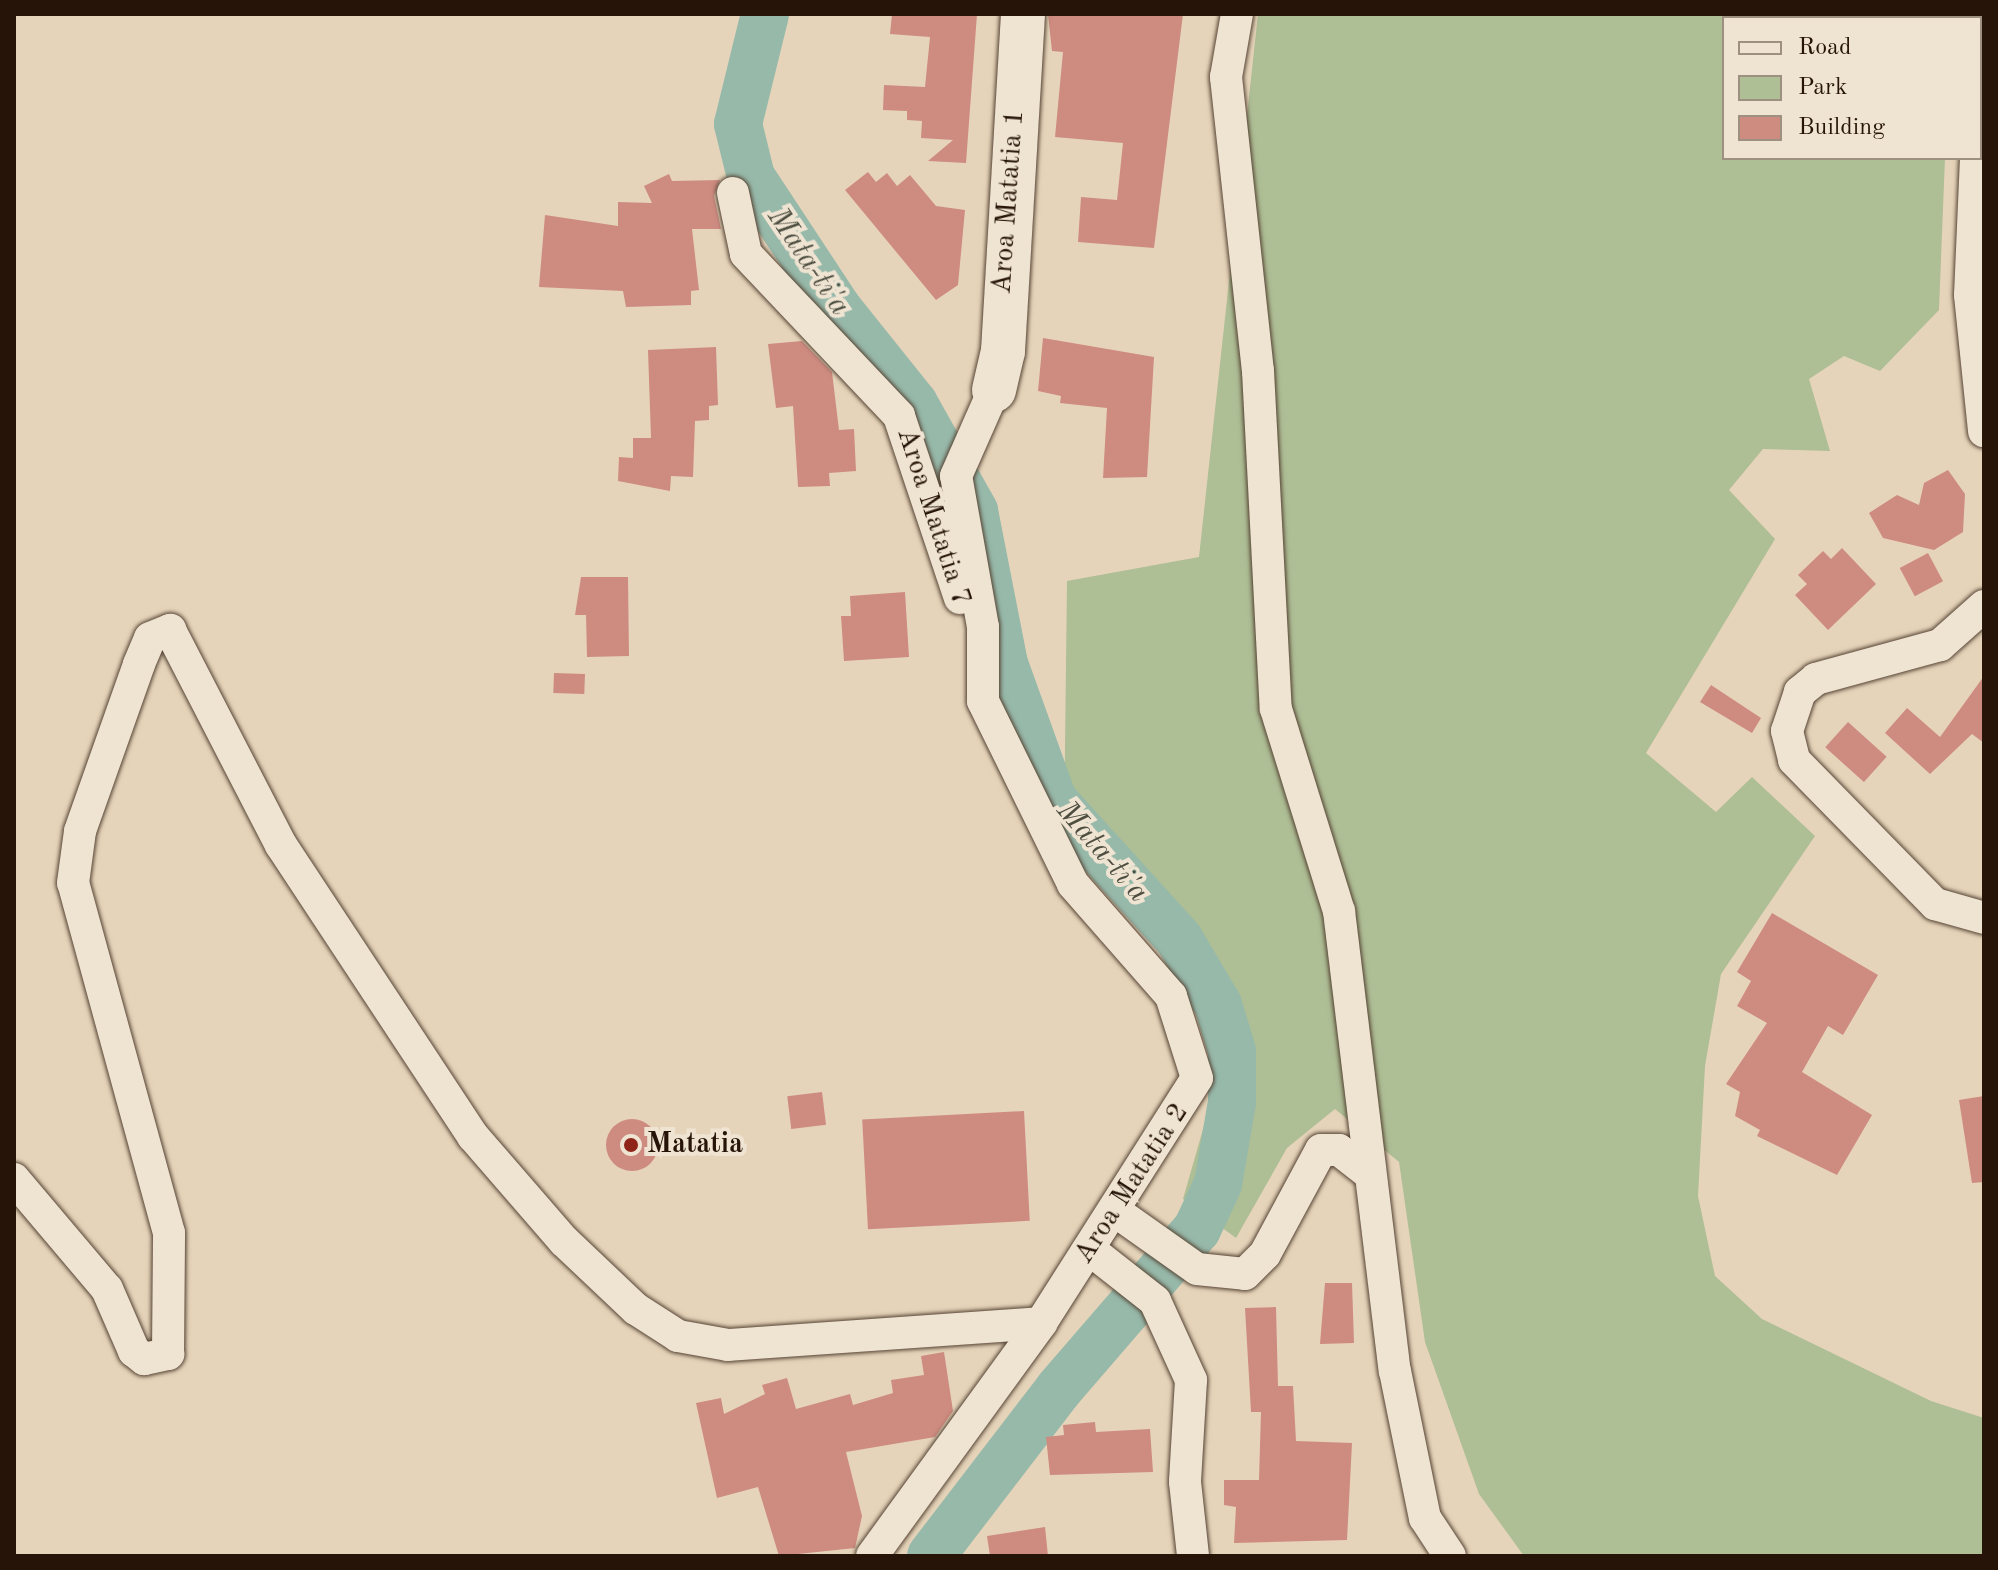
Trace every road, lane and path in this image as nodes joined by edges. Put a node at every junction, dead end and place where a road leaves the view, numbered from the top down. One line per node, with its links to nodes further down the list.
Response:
1 (1023, 14): 5 (main road, Aroa Matatia 1)
2 (1237, 14): 10 (street)
3 (1976, 160): 6 (street)
4 (733, 193): 8 (street, Aroa Matatia 7)
5 (994, 390): 8 (street, Aroa Matatia 2)
6 (1984, 431)
7 (1984, 606): 9 (street)
8 (980, 661): 12 (street, Aroa Matatia 2)
9 (1984, 918)
10 (1370, 1174): 12 (street); 17 (street)
11 (14, 1179): 14 (street)
12 (1115, 1211): 13 (street, Aroa Matatia 2)
13 (1101, 1259): 14 (street, Aroa Matatia 2); 16 (street)
14 (1041, 1323): 15 (street, Aroa Matatia 2)
15 (872, 1556)
16 (1193, 1556)
17 (1450, 1556)

